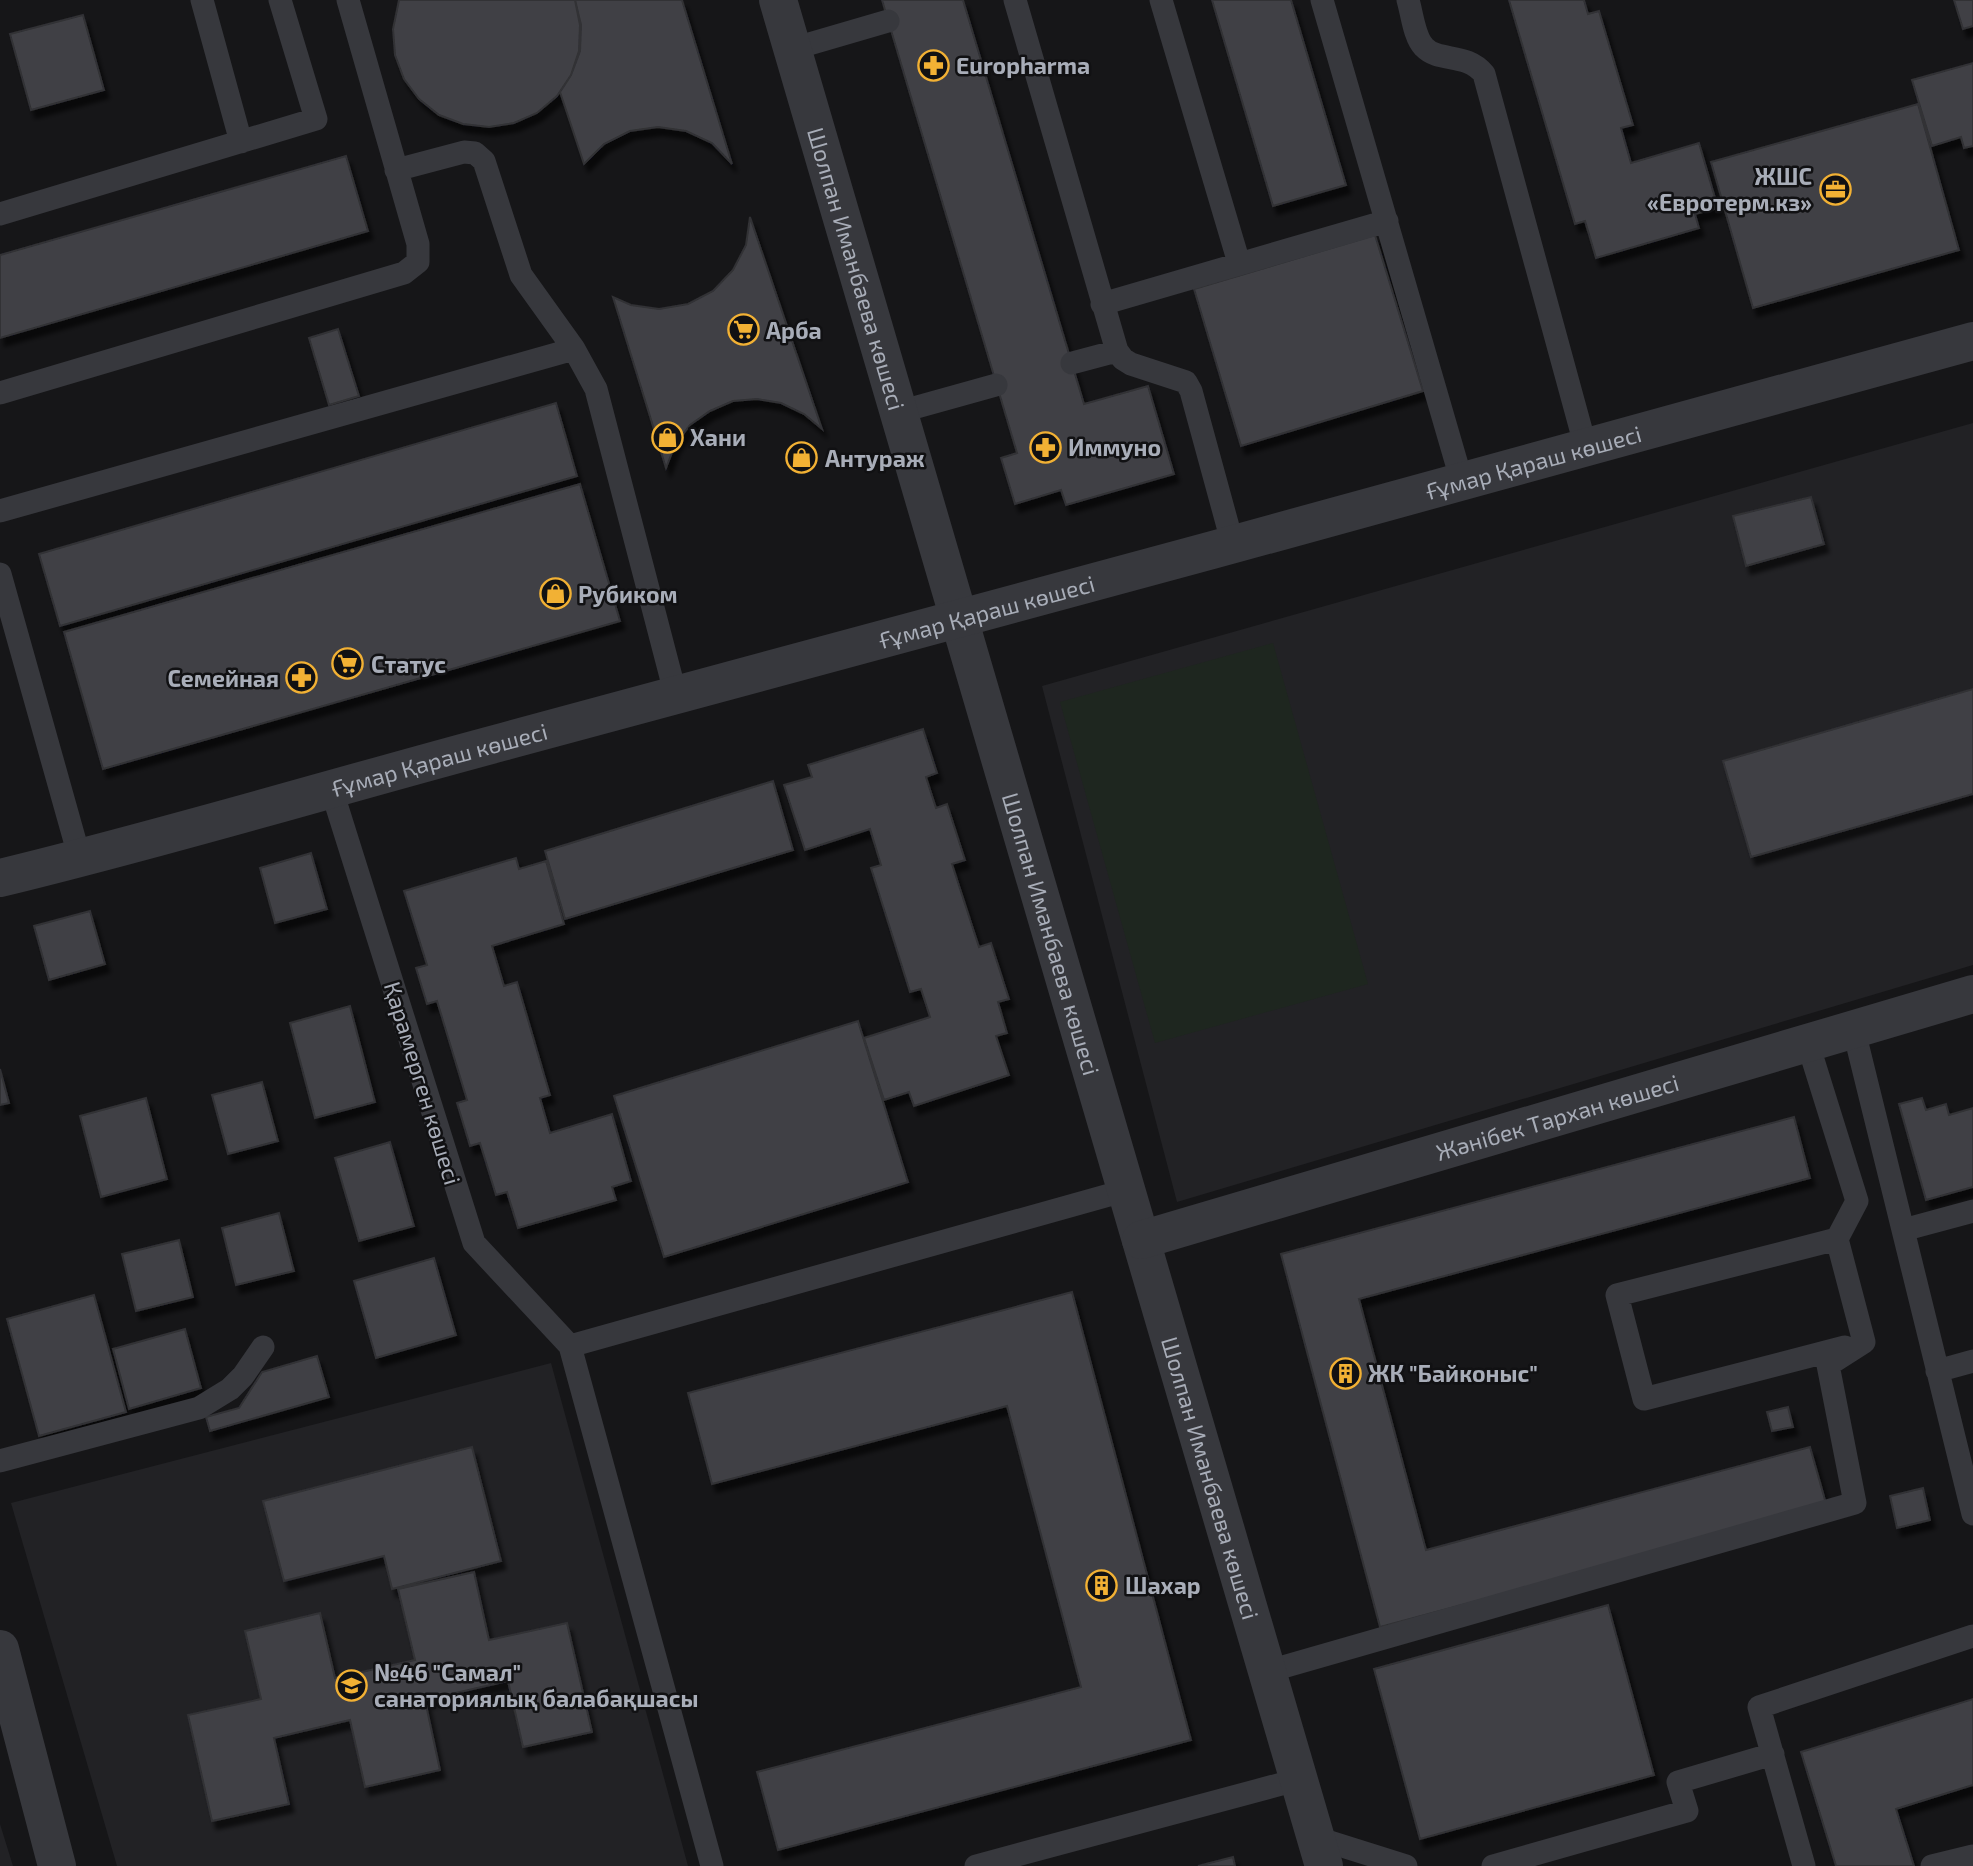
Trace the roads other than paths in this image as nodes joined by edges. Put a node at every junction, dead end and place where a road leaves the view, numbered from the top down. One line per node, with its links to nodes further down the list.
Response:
1 (202, 0): 11 (lane)
2 (280, 0): 11 (lane)
3 (348, 0): 12 (lane)
4 (778, 0): 10 (street, Шолпан Иманбаева көшесі)
5 (1015, 0): 16 (lane)
6 (1161, 0): 15 (lane)
7 (1322, 0): 14 (lane)
8 (1408, 0): 24 (lane)
9 (888, 21): 10 (lane)
10 (792, 49): 23 (street, Шолпан Иманбаева көшесі)
11 (241, 142): 13 (lane)
12 (396, 170): 18 (lane); 22 (lane)
13 (0, 214)
14 (1387, 220): 15 (lane); 25 (lane)
15 (1239, 263): 16 (lane)
16 (1102, 304): 19 (lane)
17 (1973, 341): 24 (street, Ғұмар Қараш көшесі)
18 (574, 349): 26 (lane); 30 (lane)
19 (1117, 351): 20 (lane); 27 (lane)
20 (1072, 363)
21 (996, 385): 23 (lane)
22 (0, 393)
23 (899, 412): 29 (street, Шолпан Иманбаева көшесі)
24 (1586, 447): 25 (street, Ғұмар Қараш көшесі)
25 (1462, 482): 27 (street, Ғұмар Қараш көшесі)
26 (0, 511)
27 (1233, 545): 29 (street, Ғұмар Қараш көшесі)
28 (0, 574): 32 (lane)
29 (960, 620): 30 (street, Ғұмар Қараш көшесі); 37 (street, Шолпан Иманбаева көшесі)
30 (676, 696): 31 (street, Ғұмар Қараш көшесі)
31 (331, 788): 32 (street, Ғұмар Қараш көшесі); 43 (lane, Қарамерген көшесі)
32 (80, 859): 33 (street, Ғұмар Қараш көшесі)
33 (0, 878)
34 (1973, 994): 35 (street, Жәнібек Тархан көшесі)
35 (1854, 1031): 36 (street, Жәнібек Тархан көшесі); 39 (lane)
36 (1808, 1044): 40 (lane); 41 (street, Жәнібек Тархан көшесі)
37 (1127, 1190): 41 (street, Шолпан Иманбаева көшесі); 43 (lane)
38 (1973, 1211): 39 (lane)
39 (1903, 1230): 46 (lane)
40 (1837, 1239): 42 (lane); 42 (lane)
41 (1141, 1240): 51 (street, Шолпан Иманбаева көшесі)
42 (1864, 1342): 51 (lane)
43 (570, 1346): 57 (lane)
44 (263, 1347): 47 (lane)
45 (1973, 1361): 46 (lane)
46 (1937, 1371): 48 (lane)
47 (0, 1461)
48 (1973, 1514)
49 (1973, 1636): 52 (lane)
50 (0, 1649): 56 (street)
51 (1269, 1671): 53 (street, Шолпан Иманбаева көшесі)
52 (1773, 1754): 60 (lane); 61 (lane)
53 (1300, 1779): 54 (street, Шолпан Иманбаева көшесі); 58 (lane)
54 (1321, 1852): 59 (lane)
55 (1973, 1856): 62 (lane)
56 (57, 1866)
57 (712, 1866)
58 (976, 1866)
59 (1406, 1866)
60 (1493, 1866)
61 (1804, 1866)
62 (1932, 1866)

